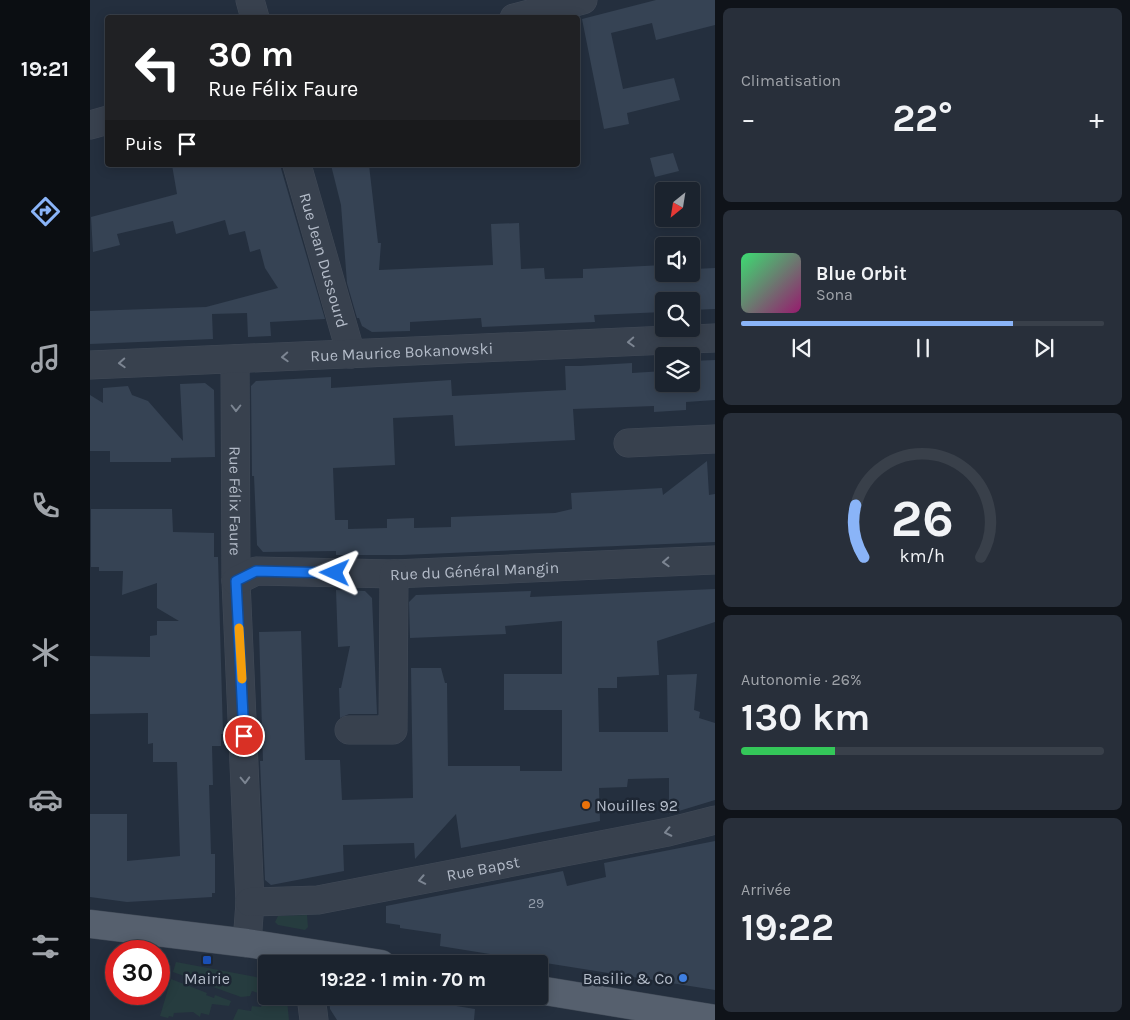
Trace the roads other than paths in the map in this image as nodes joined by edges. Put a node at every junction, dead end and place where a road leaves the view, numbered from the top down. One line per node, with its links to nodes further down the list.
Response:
1 (250, 0): 3 (street)
2 (583, 0): 4 (street)
3 (254, 15)
4 (526, 15)
5 (105, 121): 6 (street)
6 (90, 125)
7 (299, 167): 9 (street, Rue Jean Dussourd)
8 (715, 338): 9 (street, Rue Maurice Bokanowski, one-way to 9)
9 (351, 354): 10 (street, Rue Maurice Bokanowski, one-way to 10)
10 (235, 359): 11 (street, Rue Maurice Bokanowski, one-way to 11); 16 (street, Rue Félix Faure, one-way to 16)
11 (90, 365)
12 (715, 440): 13 (street)
13 (628, 444)
14 (715, 560): 15 (street, Rue du Général Mangin, one-way to 15)
15 (394, 574): 16 (street, Rue du Général Mangin); 17 (street)
16 (236, 581): 19 (street, Rue Félix Faure, one-way to 19)
17 (349, 730)
18 (715, 820): 19 (street, Rue Bapst, one-way to 19)
19 (250, 902): 21 (street, Rue Félix Faure)
20 (90, 924): 21 (main road)
21 (247, 943): 22 (main road)
22 (301, 955)
23 (548, 991): 25 (main road)
24 (312, 1005): 26 (street)
25 (715, 1019)
26 (314, 1020)

